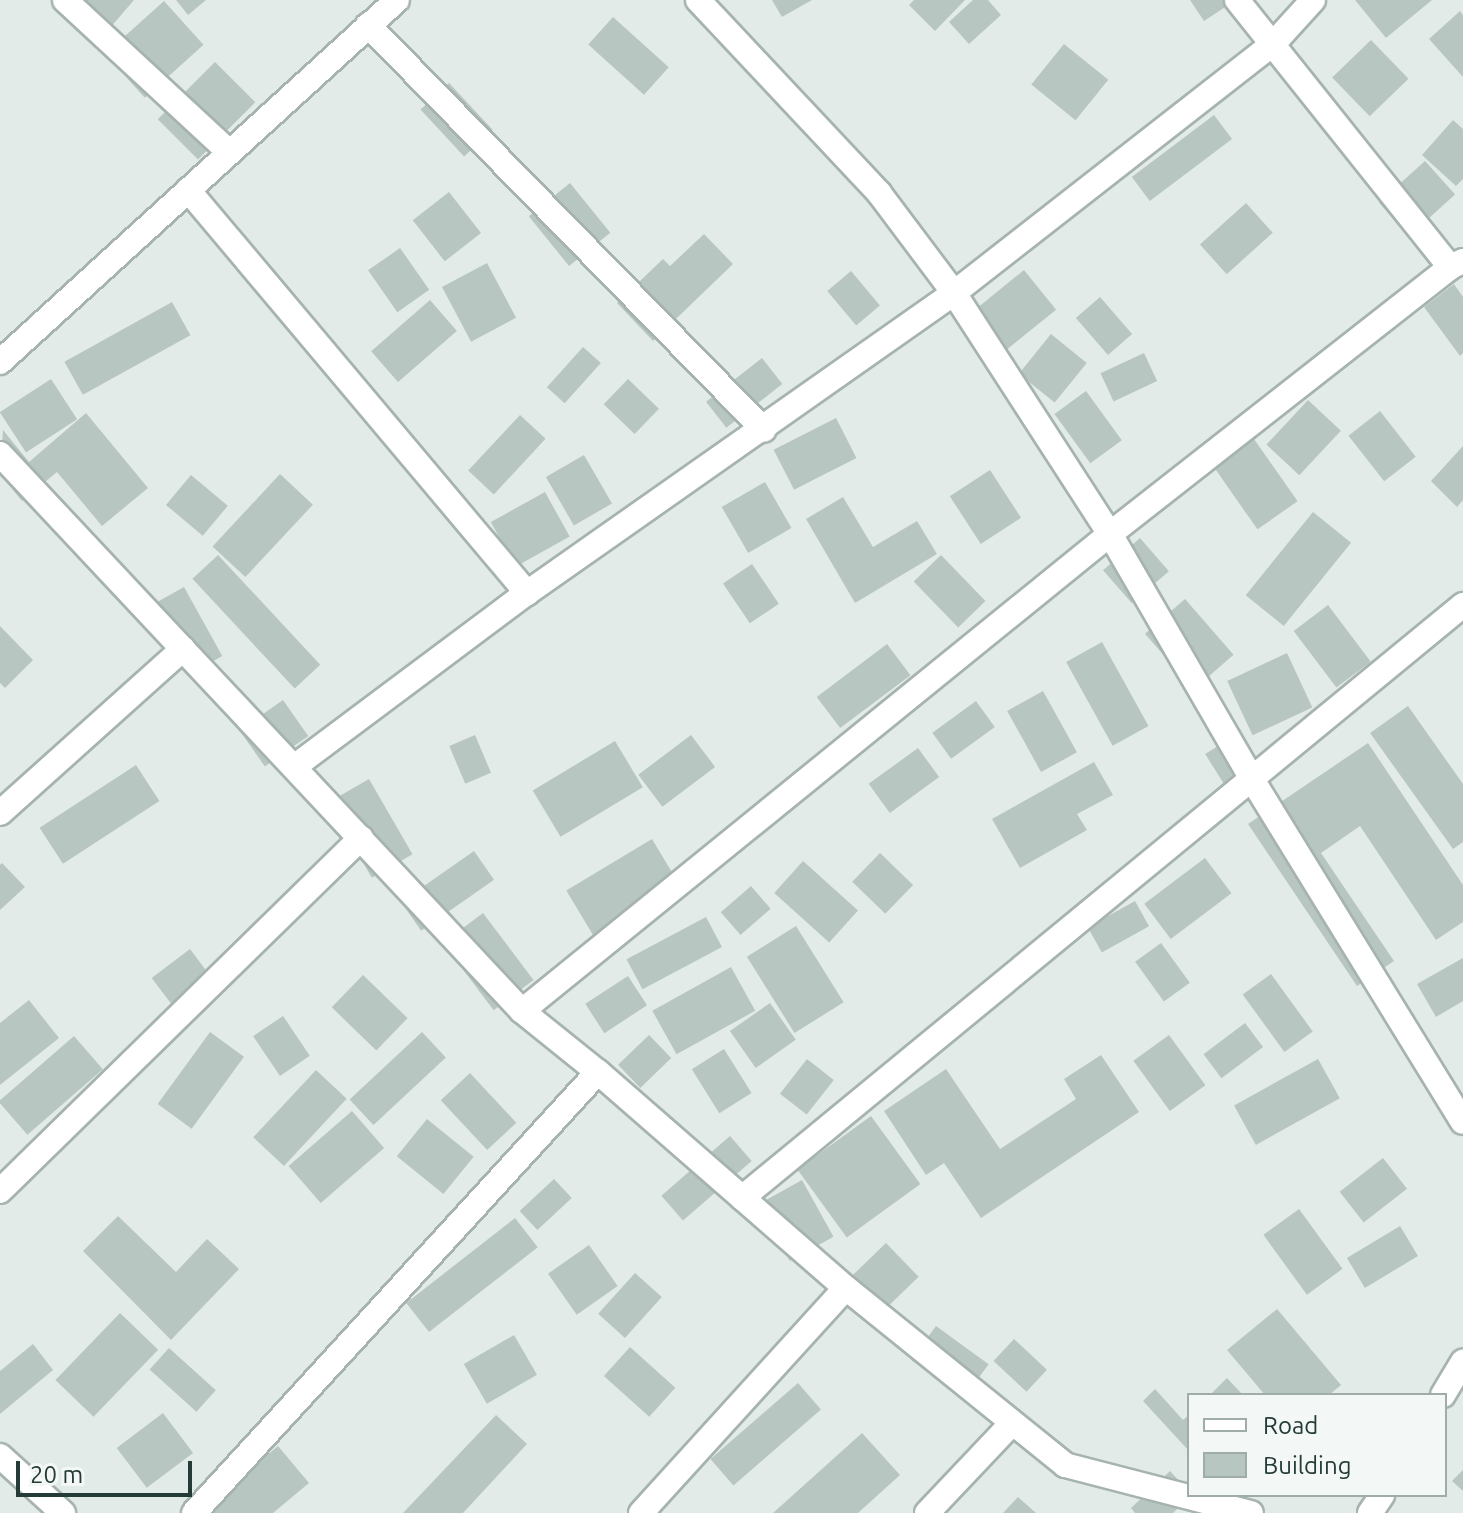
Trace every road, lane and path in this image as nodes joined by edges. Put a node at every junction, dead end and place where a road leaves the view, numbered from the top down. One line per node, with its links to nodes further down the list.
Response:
1 (65, 0): 8 (street)
2 (397, 0): 6 (street)
3 (698, 0): 11 (street)
4 (1237, 0): 7 (street)
5 (1313, 0): 7 (street)
6 (368, 25): 8 (street); 13 (street)
7 (1274, 43): 10 (street); 11 (street)
8 (229, 152): 9 (street)
9 (188, 190): 12 (street); 16 (street)
10 (1456, 264): 15 (street)
11 (954, 293): 13 (street); 15 (street)
12 (0, 362)
13 (764, 430): 16 (street)
14 (0, 454): 18 (street)
15 (1110, 534): 20 (street); 23 (street)
16 (527, 593): 19 (street)
17 (1463, 605): 20 (street)
18 (183, 649): 19 (street); 21 (street)
19 (294, 767): 22 (street)
20 (1253, 781): 25 (street); 27 (street)
21 (0, 813)
22 (361, 838): 23 (street); 26 (street)
23 (522, 1011): 24 (street)
24 (598, 1072): 27 (street); 36 (street)
25 (1463, 1122)
26 (0, 1191)
27 (742, 1198): 28 (street)
28 (846, 1288): 31 (street); 37 (street)
29 (1463, 1362): 30 (street)
30 (1444, 1393)
31 (1012, 1423): 33 (street); 38 (street)
32 (0, 1456): 35 (street)
33 (1187, 1496)
34 (1189, 1497): 39 (street)
35 (63, 1513)
36 (194, 1513)
37 (641, 1513)
38 (927, 1513)
39 (1251, 1513)

